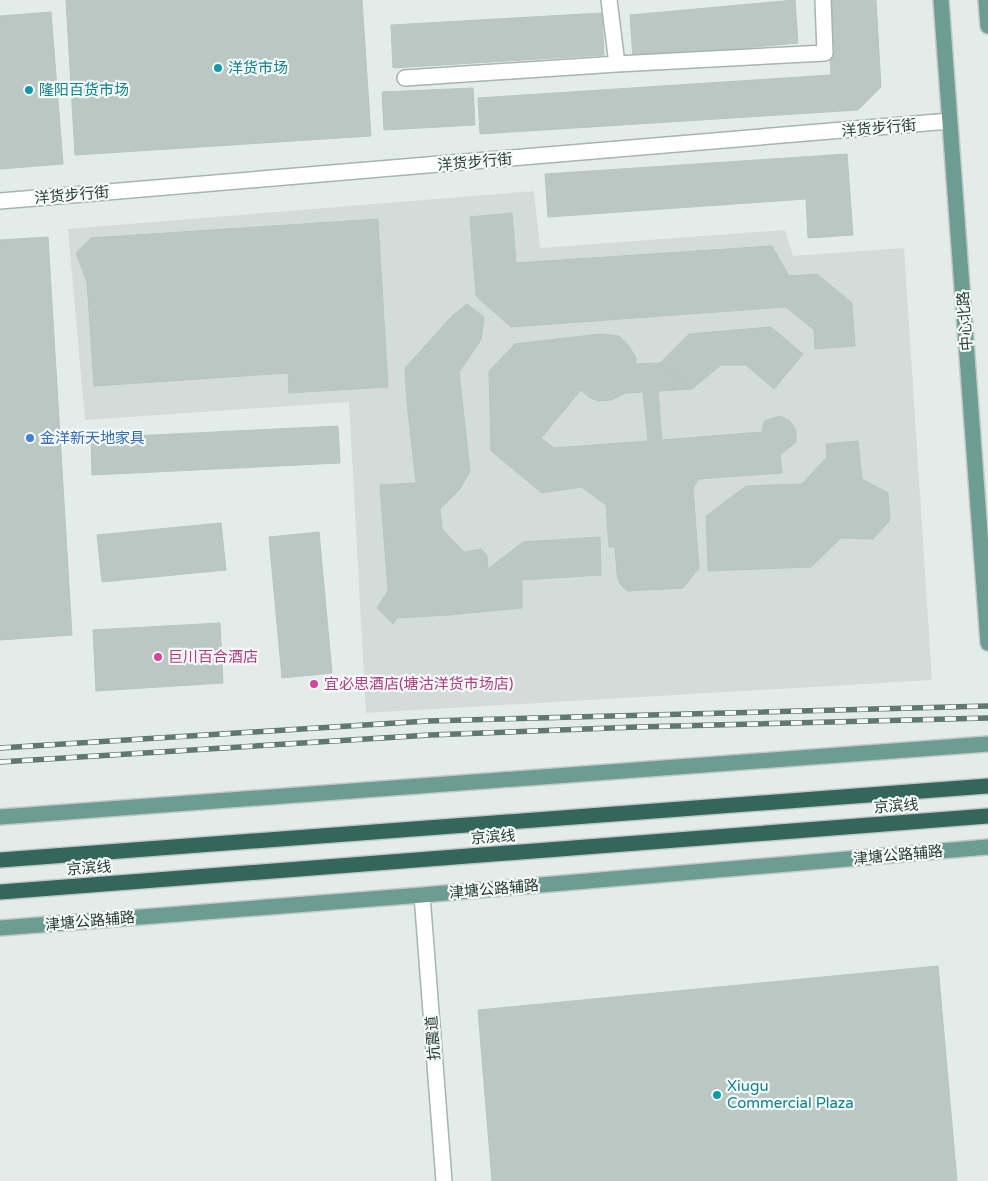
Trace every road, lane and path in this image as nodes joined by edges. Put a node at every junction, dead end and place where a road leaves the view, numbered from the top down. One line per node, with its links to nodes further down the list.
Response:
1 (609, 0): 7 (street)
2 (823, 0): 7 (street)
3 (942, 0): 9 (main road, 中心北路)
4 (986, 0): 5 (main road)
5 (988, 16): 6 (main road)
6 (988, 26)
7 (616, 64): 8 (street)
8 (405, 78)
9 (950, 121): 10 (street, 洋货步行街); 11 (main road, 中心北路)
10 (0, 201)
11 (988, 643)
12 (988, 744): 15 (main road)
13 (988, 786): 17 (highway, 京滨线)
14 (988, 816): 18 (highway, 京滨线)
15 (0, 817)
16 (988, 847): 19 (main road, 津塘公路辅路)
17 (0, 860)
18 (0, 892)
19 (422, 895): 20 (main road, 津塘公路辅路); 21 (street, 抗震道)
20 (0, 928)
21 (444, 1181)

